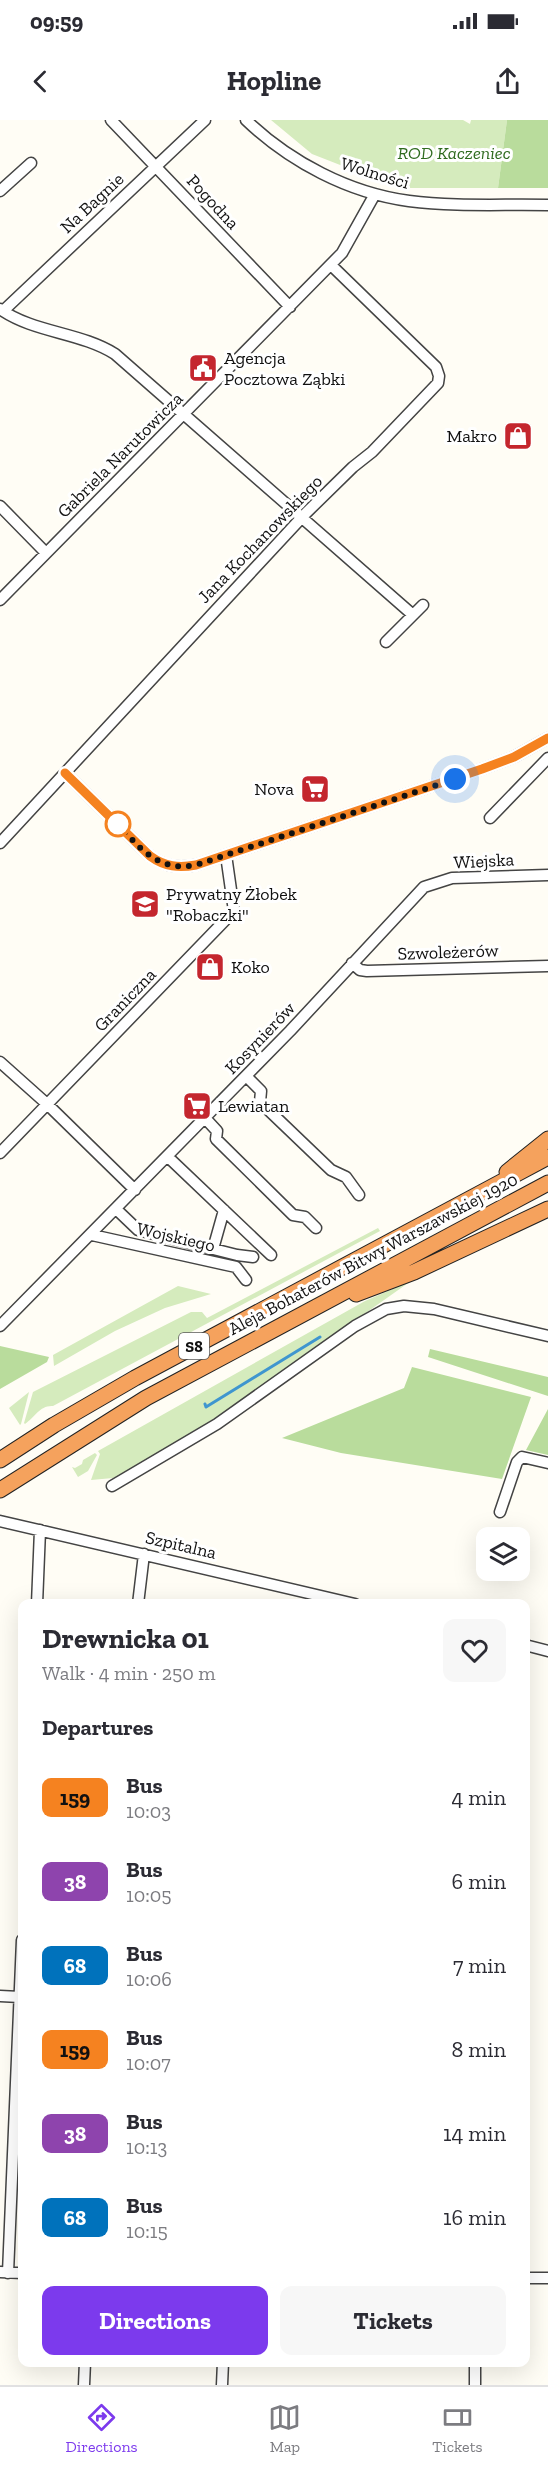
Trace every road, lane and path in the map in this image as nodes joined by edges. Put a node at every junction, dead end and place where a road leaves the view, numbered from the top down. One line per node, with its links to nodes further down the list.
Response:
1 (111, 120): 5 (street, Pogodna)
2 (205, 120): 5 (street, Na Bagnie)
3 (246, 120): 7 (street, Wolności)
4 (31, 163): 6 (street)
5 (156, 166): 10 (street, Pogodna); 11 (street, Na Bagnie)
6 (0, 191)
7 (375, 194): 8 (street, Wolności); 9 (street, Gabriela Narutowicza)
8 (548, 205)
9 (331, 265): 10 (street, Gabriela Narutowicza); 14 (street, Jana Kochanowskiego)
10 (290, 308): 12 (street, Gabriela Narutowicza)
11 (1, 310): 12 (street)
12 (184, 414): 14 (street); 15 (street, Gabriela Narutowicza)
13 (0, 506): 15 (street)
14 (302, 517): 18 (street); 22 (street, Jana Kochanowskiego)
15 (46, 553): 16 (street, Gabriela Narutowicza)
16 (0, 600)
17 (423, 605): 18 (street)
18 (413, 615): 19 (street)
19 (386, 642)
20 (548, 738): 25 (street)
21 (548, 758): 23 (street)
22 (65, 773): 24 (street, Jana Kochanowskiego); 25 (street)
23 (490, 818)
24 (0, 843)
25 (226, 855): 32 (street, Graniczna)
26 (548, 875): 27 (street, Wiejska)
27 (424, 887): 28 (street, Kosynierów)
28 (352, 963): 29 (street, Szwoleżerów); 31 (street, Kosynierów)
29 (548, 966)
30 (0, 1062): 32 (street)
31 (246, 1076): 33 (street, Kosynierów); 41 (street)
32 (47, 1104): 35 (street, Graniczna); 40 (street)
33 (205, 1118): 36 (street, Kosynierów); 45 (street)
34 (548, 1139): 39 (highway)
35 (0, 1153)
36 (168, 1157): 40 (street, Kosynierów); 44 (street)
37 (548, 1157): 39 (highway, Aleja Bohaterów Bitwy Warszawskiej 1920 / S8)
38 (548, 1183): 51 (highway, Aleja Bohaterów Bitwy Warszawskiej 1920 / S8)
39 (492, 1186): 54 (highway, Aleja Bohaterów Bitwy Warszawskiej 1920 / S8)
40 (135, 1190): 42 (street, Kosynierów)
41 (359, 1195)
42 (116, 1209): 46 (street, Kosynierów); 47 (street)
43 (548, 1209): 51 (highway)
44 (224, 1210): 47 (street); 48 (street)
45 (316, 1228)
46 (92, 1235): 50 (street, Wojskiego); 52 (street, Kosynierów)
47 (213, 1249): 49 (street)
48 (271, 1255)
49 (253, 1257)
50 (246, 1280)
51 (297, 1316): 57 (highway, Aleja Bohaterów Bitwy Warszawskiej 1920 / S8)
52 (0, 1326)
53 (548, 1336): 56 (street)
54 (0, 1460)
55 (548, 1463): 58 (street)
56 (112, 1486)
57 (0, 1490)
58 (500, 1512)
59 (0, 1521): 60 (street, Szpitalna)
60 (40, 1530): 61 (street, Szpitalna); 62 (street)
61 (144, 1554): 63 (street); 64 (street, Szpitalna)
62 (37, 1599)
63 (139, 1599)
64 (334, 1599)
65 (530, 1646): 66 (street)
66 (548, 1651)
67 (0, 1996): 68 (street)
68 (18, 1997)
69 (18, 2031): 70 (street)
70 (4, 2272)
71 (530, 2278): 72 (street)
72 (548, 2278)
73 (85, 2367): 76 (street)
74 (223, 2367): 77 (street)
75 (475, 2367): 78 (street)
76 (84, 2385)
77 (222, 2385)
78 (475, 2385)

